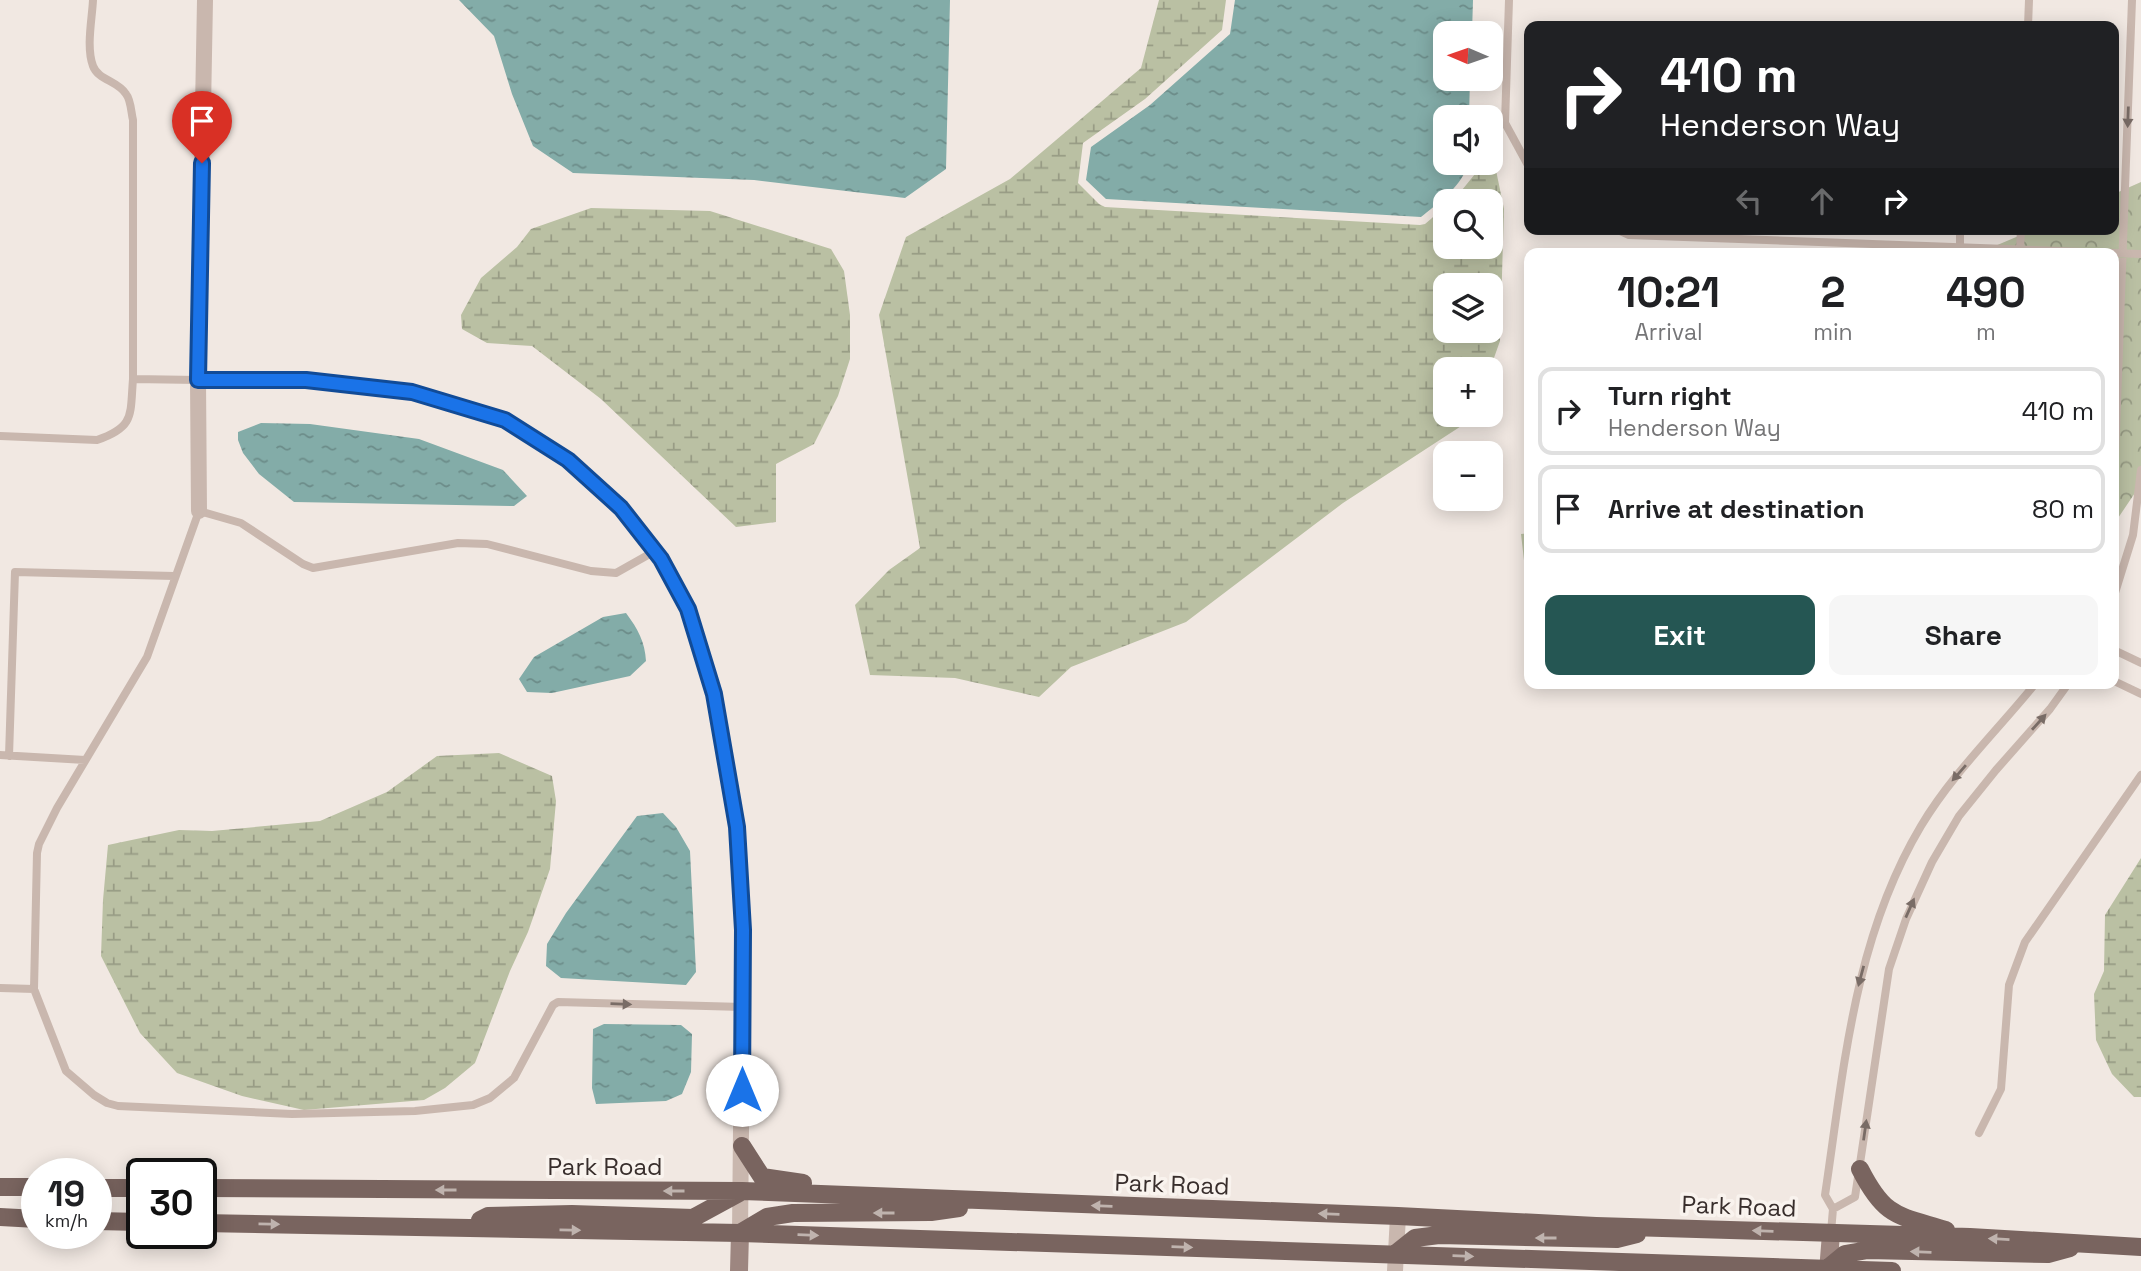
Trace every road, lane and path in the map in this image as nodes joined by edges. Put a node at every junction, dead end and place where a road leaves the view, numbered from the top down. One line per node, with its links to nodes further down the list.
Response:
1 (93, 0): 16 (lane)
2 (205, 0): 17 (street)
3 (1509, 0): 7 (lane)
4 (2029, 0): 6 (lane)
5 (2132, 0): 13 (lane, one-way to 13)
6 (2028, 21)
7 (1524, 158)
8 (1705, 235): 10 (lane)
9 (1960, 235): 10 (lane)
10 (1959, 247): 11 (lane)
11 (1990, 248)
12 (2119, 253): 13 (lane)
13 (2123, 253): 14 (lane); 15 (lane)
14 (2141, 254)
15 (2119, 356)
16 (133, 379): 17 (lane); 18 (lane)
17 (198, 380): 20 (street); 21 (street)
18 (0, 436)
19 (2141, 470): 23 (lane)
20 (199, 512): 21 (lane); 22 (lane)
21 (655, 551): 35 (street)
22 (174, 576): 30 (lane); 31 (lane)
23 (2119, 580)
24 (2119, 652): 25 (lane)
25 (2141, 663)
26 (2119, 683): 29 (lane)
27 (2031, 689): 44 (lane, one-way to 44)
28 (2064, 689): 38 (lane, one-way to 28)
29 (2141, 694)
30 (5, 756): 31 (lane)
31 (85, 760): 34 (lane)
32 (2141, 775): 36 (lane)
33 (0, 988): 34 (lane)
34 (34, 989): 35 (lane, one-way to 35)
35 (743, 1007): 37 (street)
36 (1979, 1133)
37 (742, 1146): 42 (street); 43 (main road)
38 (1860, 1169): 44 (lane); 53 (main road)
39 (0, 1187): 40 (main road)
40 (21, 1187)
41 (217, 1188): 42 (main road, Park Road, one-way to 41)
42 (742, 1191): 43 (main road, Park Road); 49 (main road); 51 (street)
43 (1001, 1202): 45 (main road, Park Road, one-way to 43); 51 (main road, one-way to 51)
44 (1833, 1209): 52 (lane)
45 (1398, 1216): 50 (main road, Park Road); 56 (street)
46 (0, 1217): 47 (main road)
47 (21, 1218)
48 (217, 1223): 49 (main road, one-way to 49)
49 (461, 1227): 51 (main road, one-way to 51)
50 (1662, 1228): 52 (main road, Park Road, one-way to 50); 56 (main road, one-way to 56)
51 (740, 1233): 56 (main road, one-way to 56); 59 (street)
52 (1831, 1234): 53 (main road, Park Road); 58 (street)
53 (1970, 1237): 54 (main road, Park Road, one-way to 53)
54 (2086, 1244): 55 (main road, Park Road); 58 (main road, one-way to 58)
55 (2141, 1247)
56 (1395, 1262): 57 (main road, one-way to 57)
57 (1598, 1266): 58 (main road)
58 (1828, 1270): 60 (main road)
59 (740, 1271)
60 (1892, 1271)

